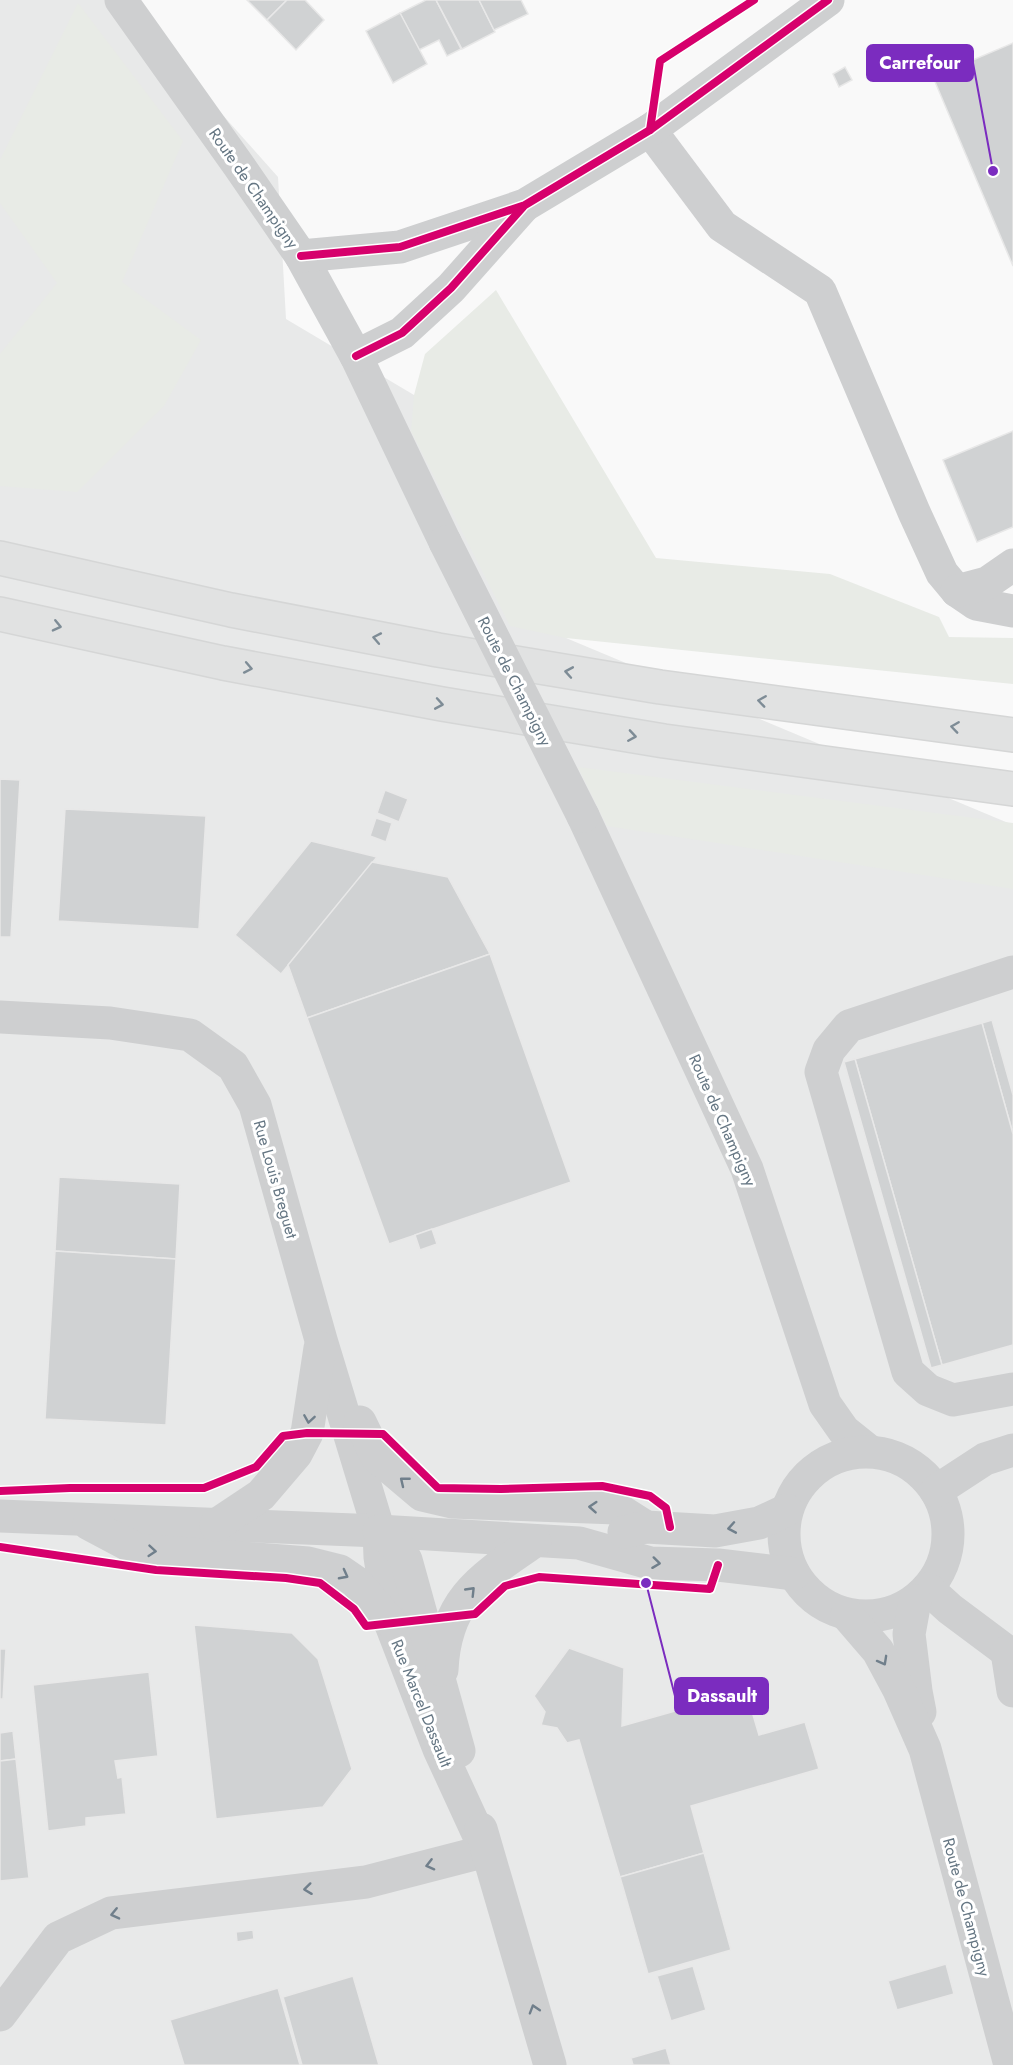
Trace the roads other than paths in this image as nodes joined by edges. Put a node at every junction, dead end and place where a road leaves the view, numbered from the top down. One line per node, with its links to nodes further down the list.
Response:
1 (121, 0): 5 (street, Route de Champigny)
2 (828, 0): 3 (street)
3 (650, 130): 4 (street); 9 (street)
4 (525, 205): 5 (street); 6 (street)
5 (301, 256): 6 (street, Route de Champigny)
6 (356, 356): 18 (street, Route de Champigny, bridge)
7 (0, 558): 12 (highway, one-way to 7)
8 (1013, 565): 9 (street)
9 (957, 591): 10 (street)
10 (1013, 611)
11 (0, 614): 13 (highway, one-way to 13)
12 (1013, 735)
13 (1013, 789)
14 (1013, 972): 17 (street)
15 (0, 1017): 16 (street, Rue Louis Breguet)
16 (321, 1340): 26 (street, one-way to 26); 27 (street, one-way to 16); 28 (street, Rue Louis Breguet)
17 (1013, 1389)
18 (825, 1404): 20 (street, Route de Champigny); 21 (street, Route de Champigny)
19 (1013, 1450): 22 (street)
20 (869, 1451): 21 (street); 22 (street)
21 (822, 1464): 23 (street)
22 (936, 1491): 32 (street)
23 (787, 1510): 27 (street, one-way to 27); 31 (street)
24 (0, 1516): 25 (street)
25 (80, 1519): 26 (street); 34 (street, one-way to 34)
26 (216, 1525): 28 (street)
27 (646, 1527): 30 (street)
28 (379, 1531): 29 (street); 34 (street, Rue Marcel Dassault); 36 (street, Rue Marcel Dassault)
29 (535, 1541): 30 (street); 36 (street, one-way to 29)
30 (579, 1543): 31 (street, one-way to 31)
31 (794, 1574): 33 (street)
32 (922, 1594): 33 (street); 35 (street); 38 (street, Route de Champigny)
33 (847, 1615): 38 (street, Route de Champigny, one-way to 38)
34 (390, 1622): 39 (street, Rue Marcel Dassault)
35 (1010, 1654): 37 (street)
36 (441, 1683): 39 (street, Rue Marcel Dassault)
37 (1013, 1691)
38 (925, 1749): 42 (street, Route de Champigny)
39 (486, 1851): 40 (street, one-way to 40); 41 (street, Rue Marcel Dassault, one-way to 39)
40 (0, 2015)
41 (550, 2065)
42 (1010, 2065)

